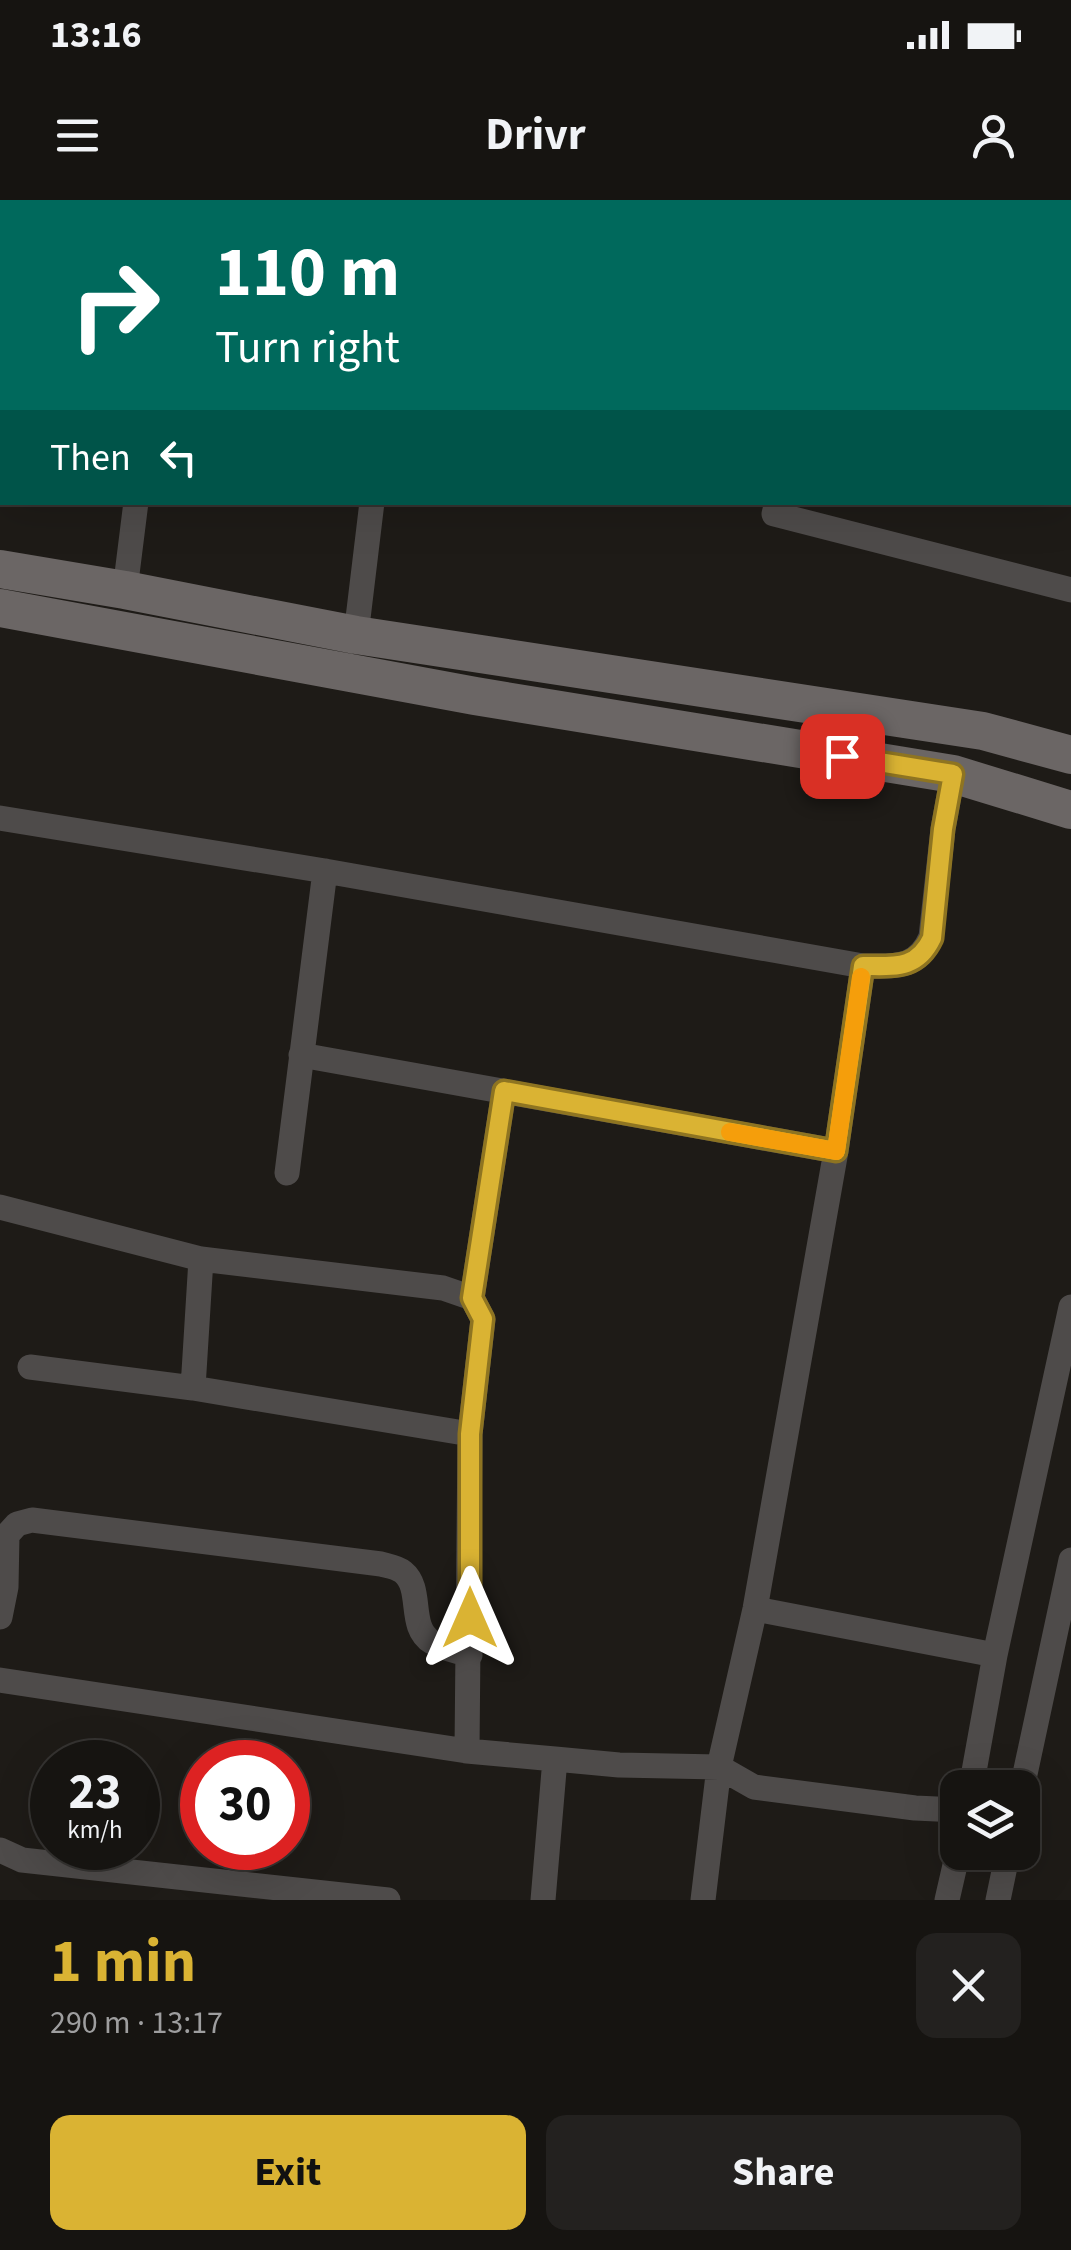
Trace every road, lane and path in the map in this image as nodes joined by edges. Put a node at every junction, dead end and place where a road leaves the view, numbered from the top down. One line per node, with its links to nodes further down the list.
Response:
1 (136, 505): 5 (street)
2 (372, 505): 8 (street)
3 (776, 505): 6 (street)
4 (0, 569): 5 (street)
5 (125, 590): 8 (street)
6 (1071, 590)
7 (0, 608): 10 (street)
8 (356, 635): 9 (street)
9 (1071, 755)
10 (953, 774): 11 (street); 14 (street)
11 (1071, 810)
12 (0, 818): 13 (street)
13 (325, 871): 14 (street); 15 (street)
14 (863, 966): 17 (street)
15 (302, 1055): 16 (street); 18 (street)
16 (504, 1091): 17 (street); 21 (street)
17 (836, 1151): 28 (street)
18 (287, 1173)
19 (0, 1207): 20 (street)
20 (201, 1259): 21 (street); 24 (street)
21 (472, 1298): 25 (street)
22 (1071, 1307): 31 (street)
23 (30, 1367): 24 (street)
24 (193, 1388): 25 (street)
25 (470, 1434): 30 (street)
26 (1071, 1560): 37 (street)
27 (3, 1586): 29 (street); 30 (street)
28 (756, 1610): 31 (street); 35 (street)
29 (0, 1617)
30 (470, 1655): 33 (street)
31 (995, 1655): 36 (street)
32 (0, 1680): 33 (street)
33 (467, 1751): 34 (street)
34 (555, 1759): 35 (street); 43 (street)
35 (719, 1767): 38 (street); 44 (street)
36 (974, 1770)
37 (1026, 1770)
38 (940, 1809)
39 (0, 1850): 42 (street)
40 (954, 1870): 45 (street)
41 (1004, 1870): 46 (street)
42 (388, 1900)
43 (543, 1900)
44 (704, 1900)
45 (948, 1900)
46 (998, 1900)

